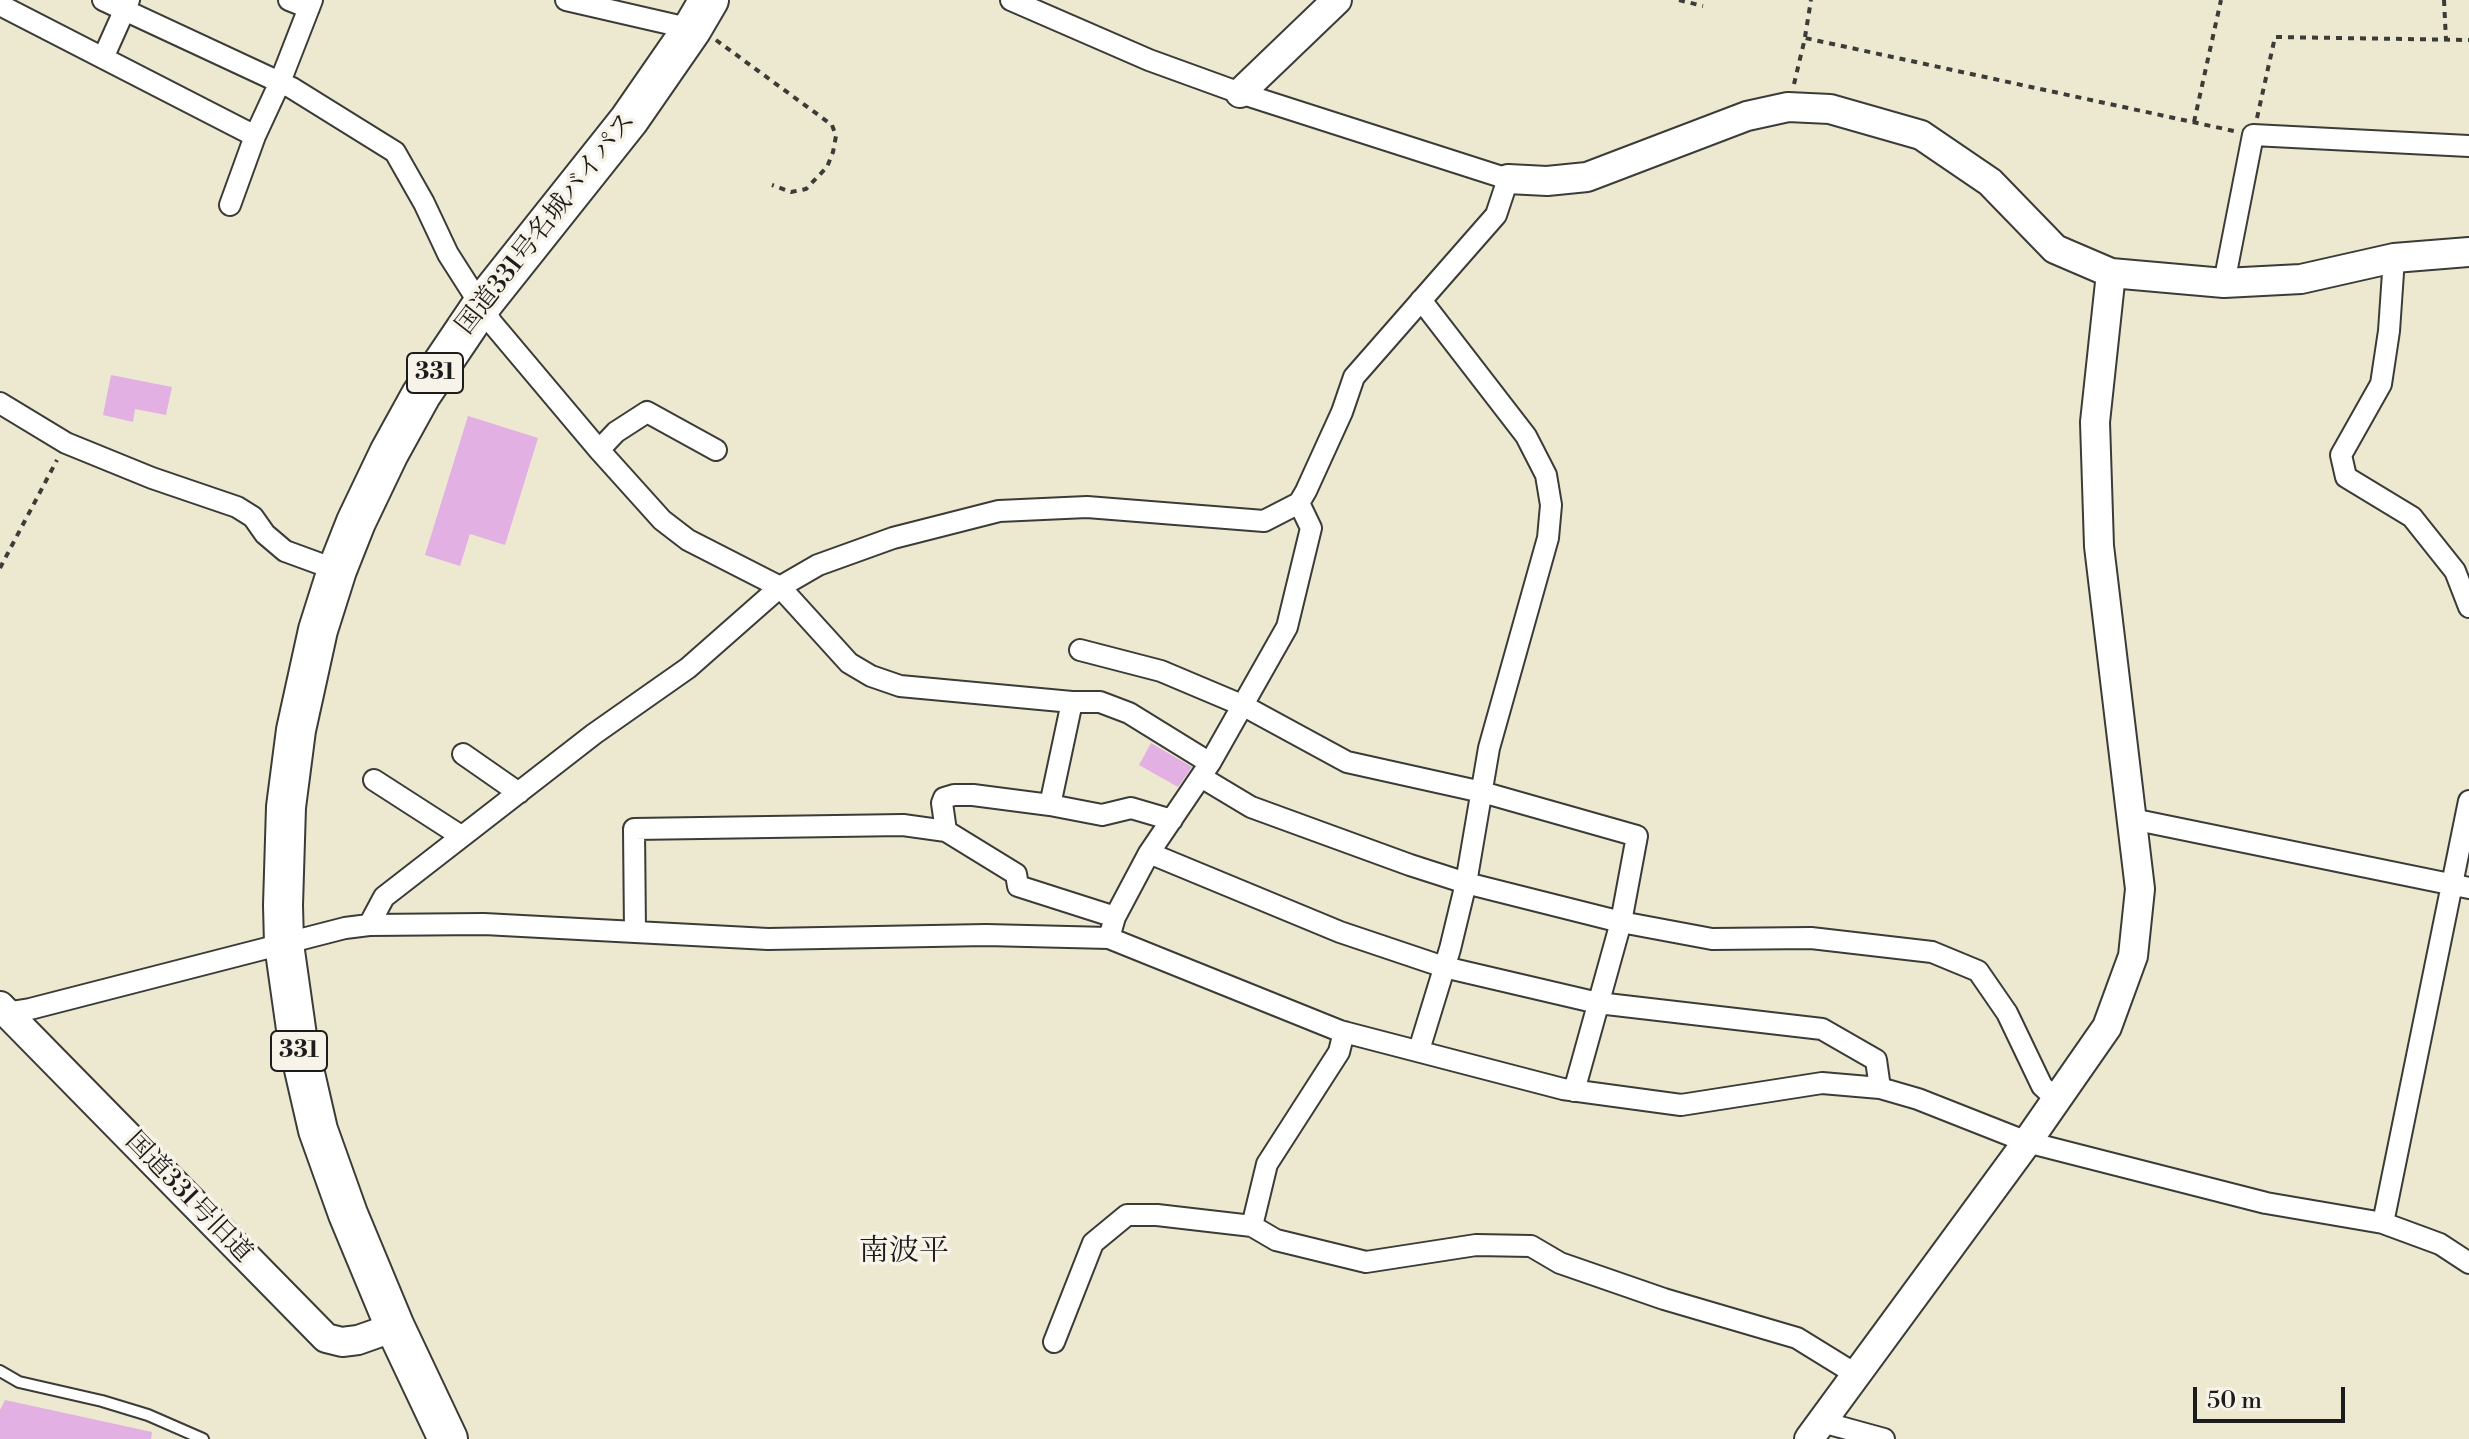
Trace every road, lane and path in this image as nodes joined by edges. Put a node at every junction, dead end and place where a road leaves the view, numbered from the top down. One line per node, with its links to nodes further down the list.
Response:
1 (103, 0): 12 (street)
2 (289, 0): 10 (street)
3 (566, 0): 14 (street)
4 (1011, 0): 20 (street)
5 (1337, 0): 20 (street)
6 (1679, 0): 13 (path)
7 (1811, 0): 15 (path)
8 (2221, 0): 22 (path)
9 (2444, 0): 16 (path)
10 (310, 4): 19 (street)
11 (0, 5): 18 (street)
12 (126, 5): 18 (street); 19 (street)
13 (1703, 6)
14 (700, 15): 27 (path); 34 (highway, 国道331号名城バイパス / 331)
15 (1805, 38): 21 (path); 22 (path)
16 (2446, 40): 17 (path); 23 (path)
17 (2469, 40)
18 (103, 58): 24 (street)
19 (280, 82): 24 (street); 34 (street)
20 (1240, 93): 26 (street)
21 (1788, 107): 26 (street); 31 (street)
22 (2194, 122): 23 (path)
23 (2253, 135): 25 (street); 32 (street)
24 (255, 136): 28 (street)
25 (2469, 146)
26 (1508, 179): 33 (street)
27 (772, 185)
28 (230, 205)
29 (2469, 252): 30 (street)
30 (2394, 258): 32 (street); 43 (street)
31 (2111, 273): 32 (street); 54 (street)
32 (2224, 283)
33 (1421, 300): 39 (street); 50 (street)
34 (481, 306): 37 (street); 41 (highway, 国道331号名城バイパス / 331)
35 (0, 403): 36 (street)
36 (66, 443): 40 (path); 41 (street)
37 (599, 450): 38 (street); 42 (street)
38 (716, 450)
39 (1299, 503): 42 (street); 46 (street)
40 (0, 568)
41 (337, 570): 66 (highway, 国道331号名城バイパス / 331)
42 (780, 587): 45 (street); 51 (street)
43 (2469, 607)
44 (1080, 650): 46 (street)
45 (1072, 702): 48 (street); 53 (street)
46 (1244, 706): 48 (street); 50 (street)
47 (463, 754): 51 (street)
48 (1206, 770): 55 (street); 59 (street)
49 (374, 780): 57 (street)
50 (1482, 792): 59 (street); 62 (street)
51 (519, 793): 57 (street)
52 (2469, 801): 60 (street)
53 (1050, 805): 55 (street); 56 (street)
54 (2132, 819): 60 (street); 74 (street)
55 (1172, 820): 58 (street)
56 (946, 831): 61 (street); 64 (street)
57 (461, 836): 63 (street)
58 (1149, 853): 61 (street); 67 (street)
59 (1466, 883): 62 (street); 67 (street)
60 (2461, 887): 76 (street)
61 (1115, 917): 65 (street)
62 (1621, 922): 68 (street); 74 (street)
63 (369, 925): 64 (street); 66 (street)
64 (635, 932): 65 (street)
65 (1109, 938): 70 (street)
66 (284, 944): 69 (street); 79 (highway, 国道331号名城バイパス / 331)
67 (1444, 967): 68 (street); 71 (street)
68 (1598, 1003): 72 (street); 73 (street)
69 (2, 1011): 79 (street, 国道331号旧道)
70 (1344, 1032): 71 (street); 77 (street)
71 (1419, 1050): 73 (street)
72 (1880, 1088): 73 (street); 75 (street)
73 (1574, 1091)
74 (2057, 1100): 75 (street)
75 (2027, 1142): 76 (street); 82 (street)
76 (2383, 1223): 78 (street)
77 (1252, 1226): 80 (street); 82 (street)
78 (2469, 1263)
79 (395, 1327): 85 (highway, 331)
80 (1054, 1342)
81 (0, 1371): 84 (lane)
82 (1857, 1375): 83 (street)
83 (1816, 1430): 86 (street)
84 (203, 1439)
85 (448, 1439)
86 (1884, 1439)

